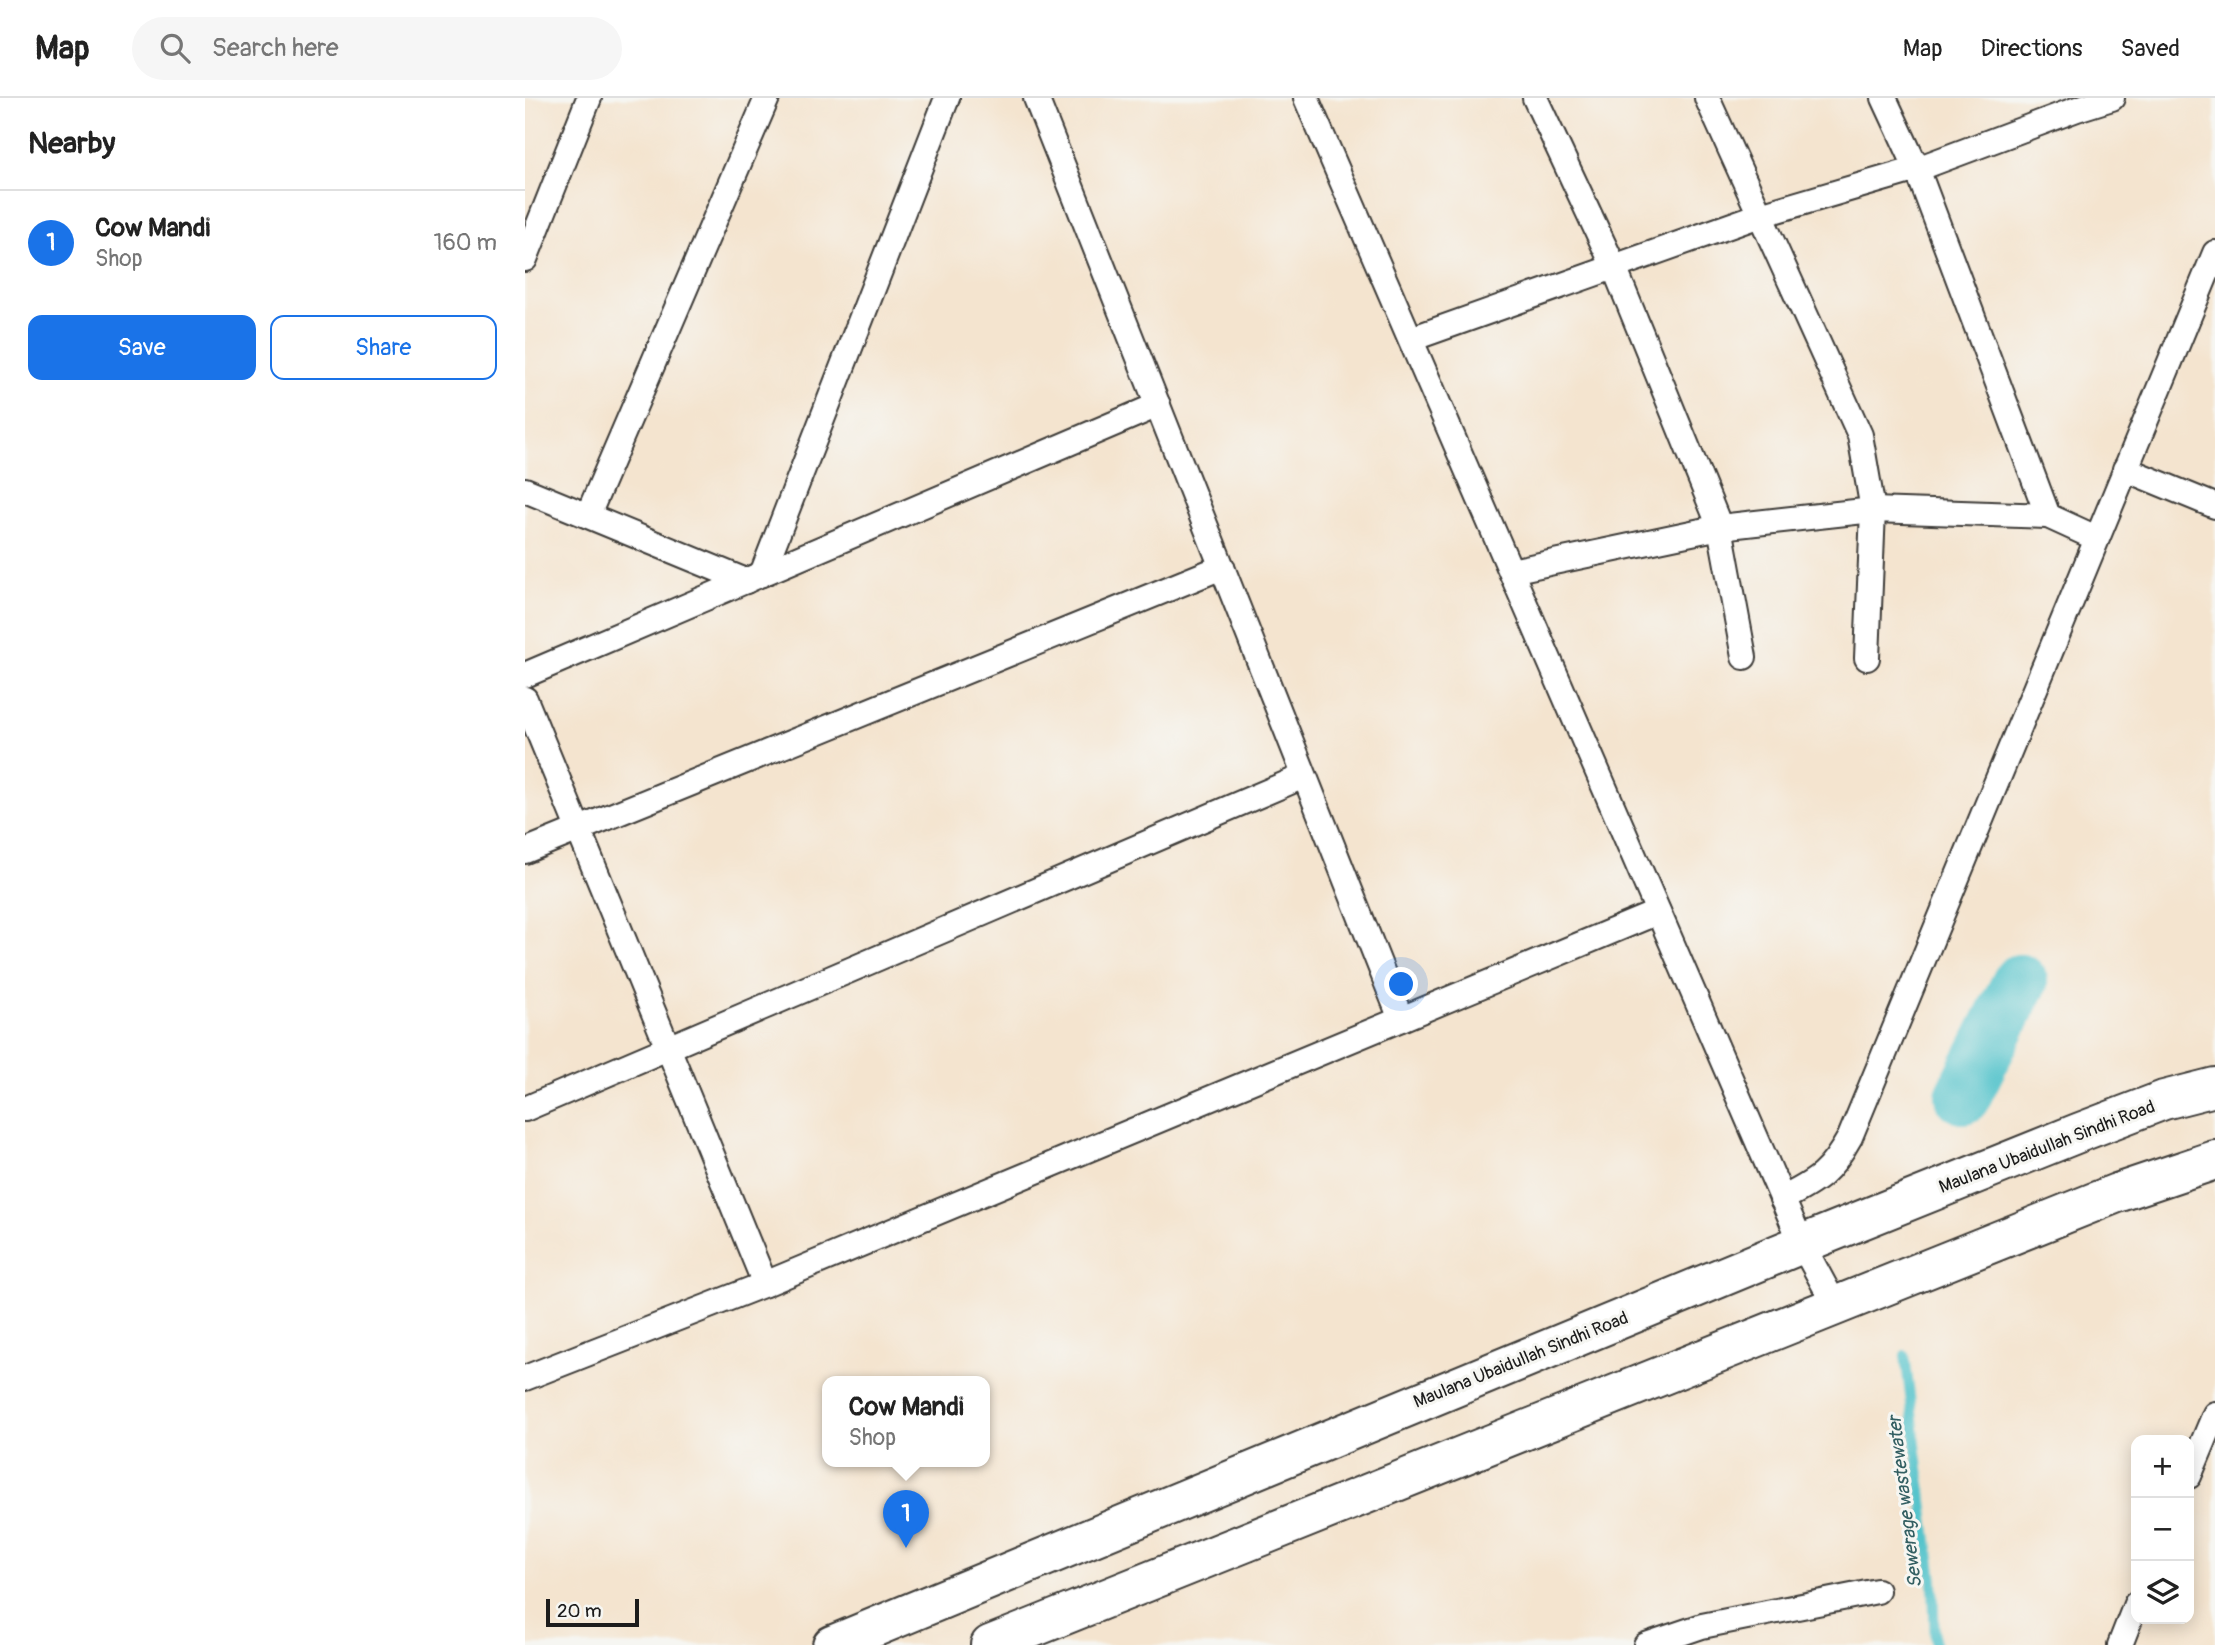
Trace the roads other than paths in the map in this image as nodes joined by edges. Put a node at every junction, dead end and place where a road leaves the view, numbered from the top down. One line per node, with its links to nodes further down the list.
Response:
1 (589, 98): 14 (street)
2 (767, 98): 22 (street)
3 (947, 98): 28 (street)
4 (1036, 98): 17 (street)
5 (1307, 98): 16 (street)
6 (1535, 98): 15 (street)
7 (1707, 98): 12 (street)
8 (1884, 98): 11 (street)
9 (2112, 98): 10 (street)
10 (2052, 107): 11 (street)
11 (1917, 169): 12 (street); 23 (street)
12 (1760, 215): 15 (street); 21 (street)
13 (2215, 253): 18 (street)
14 (525, 259)
15 (1613, 267): 16 (street); 24 (street)
16 (1411, 339): 27 (street)
17 (1158, 405): 26 (street); 28 (street)
18 (2125, 468): 20 (street); 25 (street)
19 (525, 490): 22 (street)
20 (2215, 506)
21 (1873, 510): 23 (street); 24 (street); 30 (street)
22 (588, 515): 28 (street)
23 (2047, 516): 25 (street)
24 (1720, 527): 27 (street); 29 (street)
25 (2096, 538): 42 (street)
26 (1222, 566): 33 (street); 34 (street)
27 (1511, 570): 36 (street)
28 (754, 577): 31 (street)
29 (1744, 657)
30 (1867, 658)
31 (525, 675)
32 (525, 699): 34 (street)
33 (1304, 776): 37 (street); 38 (street)
34 (578, 829): 35 (street); 38 (street)
35 (525, 851)
36 (1658, 912): 37 (street); 42 (street)
37 (1401, 1019): 44 (street)
38 (669, 1048): 40 (street); 44 (street)
39 (2215, 1087): 43 (main road, Maulana Ubaidullah Sindhi Road)
40 (525, 1109)
41 (2215, 1160): 45 (main road)
42 (1782, 1199): 43 (street)
43 (1802, 1244): 45 (street); 51 (main road, Maulana Ubaidullah Sindhi Road)
44 (765, 1284): 46 (street)
45 (1836, 1307): 52 (main road)
46 (525, 1378)
47 (2215, 1414): 48 (street)
48 (2194, 1464)
49 (1877, 1591): 53 (street)
50 (2131, 1617): 54 (street)
51 (832, 1645)
52 (990, 1645)
53 (1646, 1645)
54 (2120, 1645)

